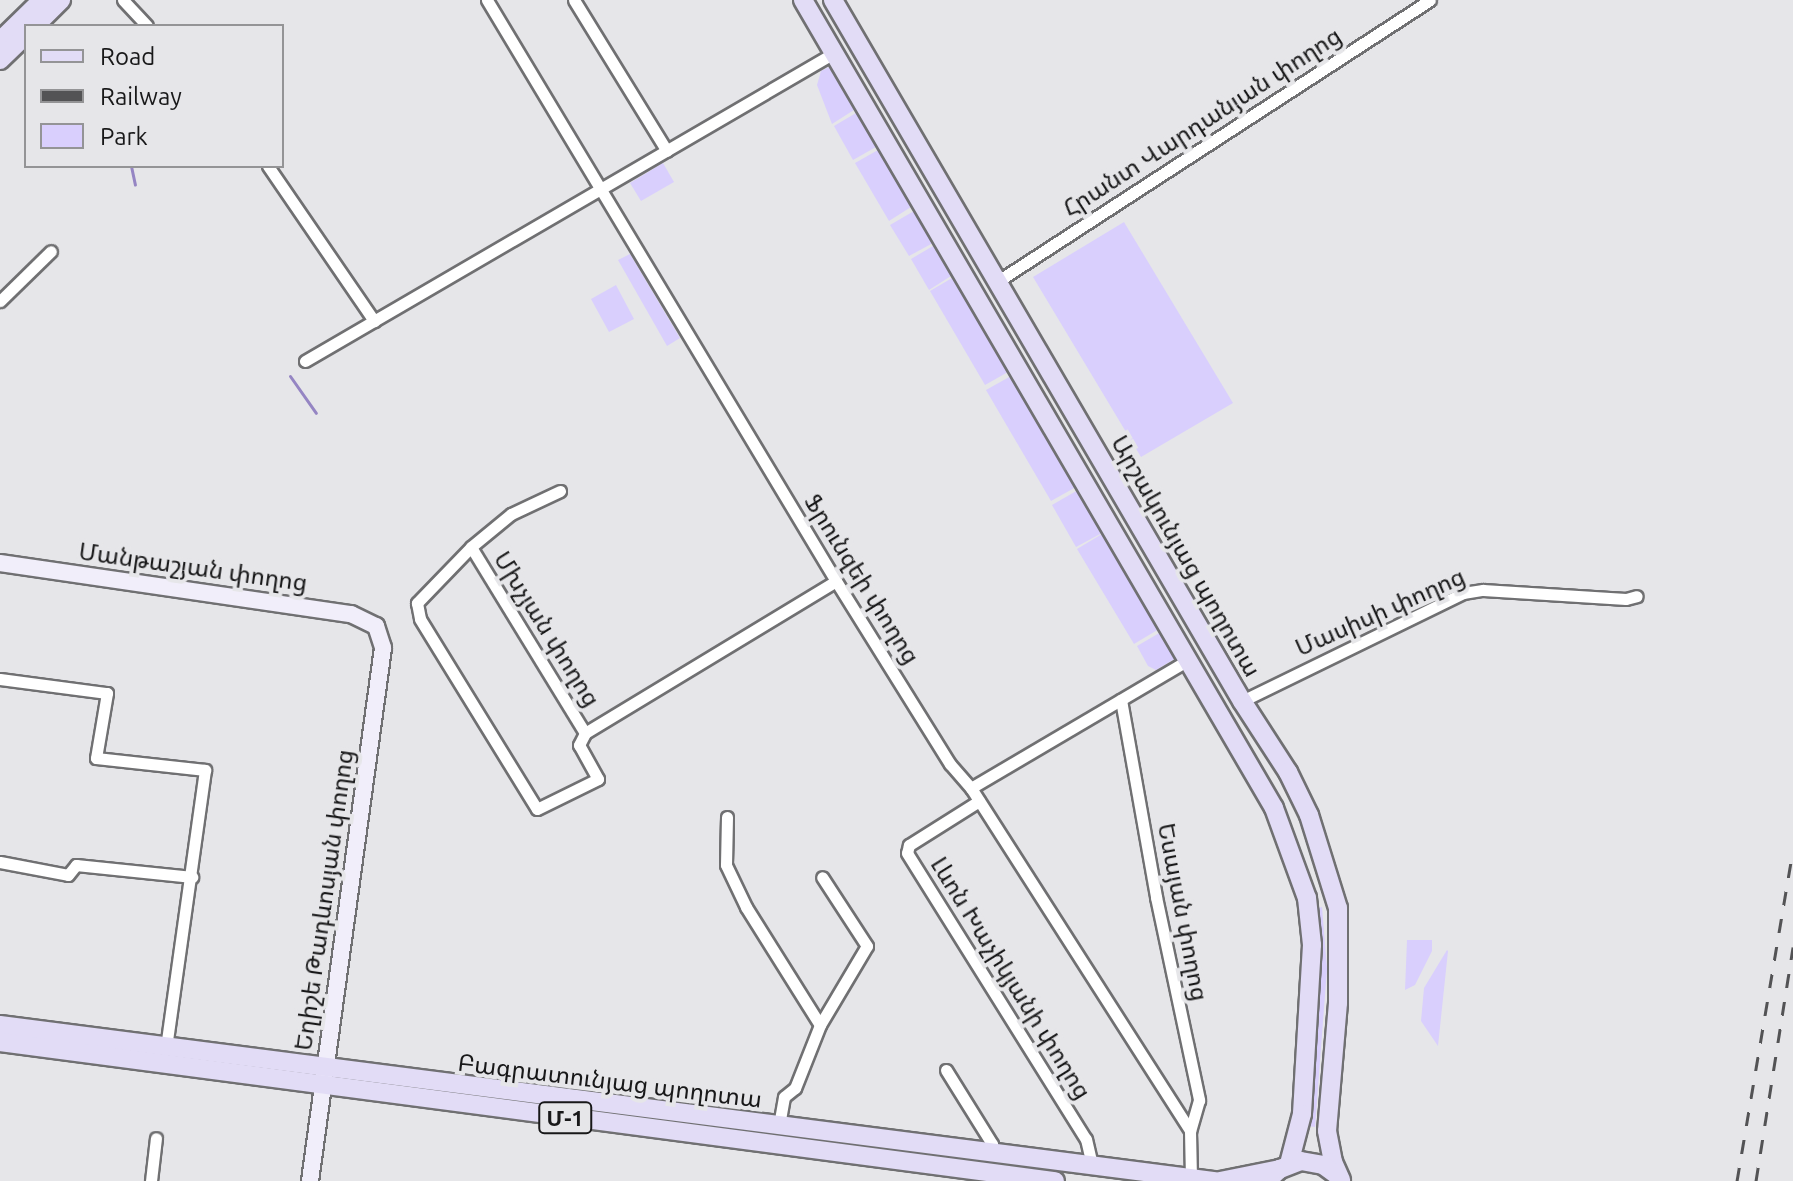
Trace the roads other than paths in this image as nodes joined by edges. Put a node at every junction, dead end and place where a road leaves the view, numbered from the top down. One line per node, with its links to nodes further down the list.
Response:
1 (42, 0): 11 (main road)
2 (61, 0): 9 (main road)
3 (123, 0): 10 (street)
4 (487, 0): 16 (street, Ֆրունզեի փողոց)
5 (574, 0): 14 (street)
6 (803, 0): 12 (main road, Արշակունյաց պողոտա)
7 (833, 0): 18 (main road, Արշակունյաց պողոտա)
8 (1430, 0): 18 (street, Հրանտ Վարդանյան փողոց)
9 (37, 24)
10 (145, 24)
11 (12, 34): 13 (main road)
12 (834, 53): 14 (street); 19 (main road, Արշակունյաց պողոտա)
13 (0, 60)
14 (667, 151): 16 (street)
15 (269, 168): 21 (street)
16 (600, 190): 21 (street); 26 (street, Ֆրունզեի փողոց)
17 (51, 251): 20 (street)
18 (998, 281): 19 (main road); 32 (main road, Արշակունյաց պողոտա)
19 (975, 295): 29 (main road, Արշակունյաց պողոտա)
20 (0, 301)
21 (374, 321): 22 (street)
22 (305, 361)
23 (560, 491): 24 (street)
24 (471, 547): 34 (street, Մխչյան փողոց); 34 (street)
25 (0, 563): 28 (street, Մանթաշյան փողոց)
26 (836, 581): 34 (street); 35 (street, Ֆրունզեի փողոց)
27 (1637, 596): 32 (street, Մասիսի փողոց)
28 (376, 626): 48 (street, Եղիշե Թադևոսյան փողոց)
29 (1188, 660): 31 (street); 33 (main road, Արշակունյաց պողոտա)
30 (0, 679): 39 (street)
31 (1121, 700): 35 (street); 50 (street, Եսայան փողոց)
32 (1242, 701): 33 (main road); 41 (main road, Արշակունյաց պողոտա)
33 (1219, 713): 42 (main road, Արշակունյաց պողոտա)
34 (585, 733)
35 (971, 788): 36 (street, Ֆրունզեի փողոց)
36 (979, 801): 50 (street, Ֆրունզեի փողոց); 53 (street, Լևոն Խաչիկյանի փողոց)
37 (727, 817): 44 (street)
38 (0, 862): 39 (street)
39 (192, 877): 46 (street)
40 (822, 877): 44 (street)
41 (1335, 895): 42 (main road); 56 (main road, Արշակունյաց պողոտա)
42 (1307, 898): 54 (main road, Արշակունյաց պողոտա)
43 (0, 1025): 46 (main road, Բագրատունյաց պողոտա / Մ-1)
44 (820, 1025): 49 (street)
45 (0, 1042): 48 (main road, Բագրատունյաց պողոտա / Մ-1)
46 (166, 1048): 48 (main road, Բագրատունյաց պողոտա / Մ-1)
47 (946, 1070): 52 (street)
48 (324, 1078): 49 (main road, Բագրատունյաց պողոտա / Մ-1); 58 (street, Եղիշե Թադևոսյան փողոց); 59 (main road, Բագրատունյաց պողոտա / Մ-1)
49 (779, 1126): 52 (main road, Բագրատունյաց պողոտա / Մ-1)
50 (1190, 1131): 55 (street)
51 (156, 1138): 57 (street)
52 (990, 1153): 53 (main road, Բագրատունյաց պողոտա / Մ-1)
53 (1092, 1166): 55 (main road, Բագրատունյաց պողոտա / Մ-1)
54 (1279, 1171): 56 (main road, Բագրատունյաց պողոտա); 60 (main road, Բագրատունյաց պողոտա / Մ-1)
55 (1191, 1178): 60 (main road, Բագրատունյաց պողոտա / Մ-1)
56 (1341, 1180)
57 (151, 1181)
58 (310, 1181)
59 (1055, 1181)
60 (1218, 1181)

